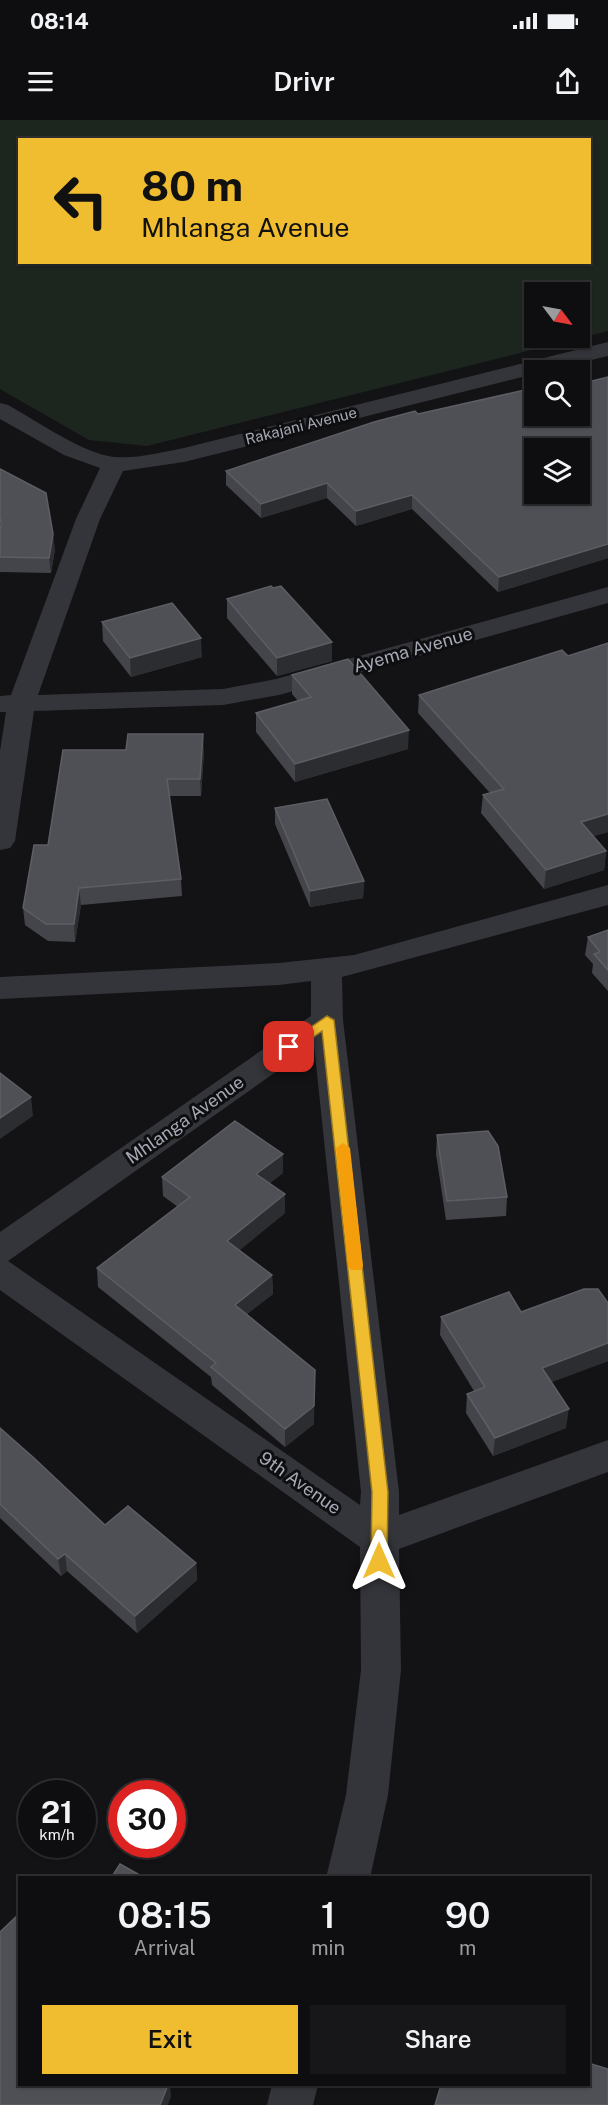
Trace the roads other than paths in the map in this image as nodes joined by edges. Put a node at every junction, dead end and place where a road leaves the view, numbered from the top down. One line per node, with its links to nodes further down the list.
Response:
1 (608, 349): 3 (street, Rakajani Avenue)
2 (0, 410): 3 (street, Rakajani Avenue)
3 (114, 464): 5 (street)
4 (608, 595): 5 (street, Ayema Avenue)
5 (10, 704): 6 (street)
6 (0, 841)
7 (608, 895): 8 (street)
8 (326, 969): 9 (street); 10 (street)
9 (0, 988)
10 (327, 1020): 11 (street, Mhlanga Avenue); 14 (street)
11 (0, 1250)
12 (0, 1272): 14 (street, 9th Avenue)
13 (608, 1456): 14 (street)
14 (379, 1539): 15 (street)
15 (348, 1876)
16 (295, 2086): 17 (street)
17 (290, 2105)

